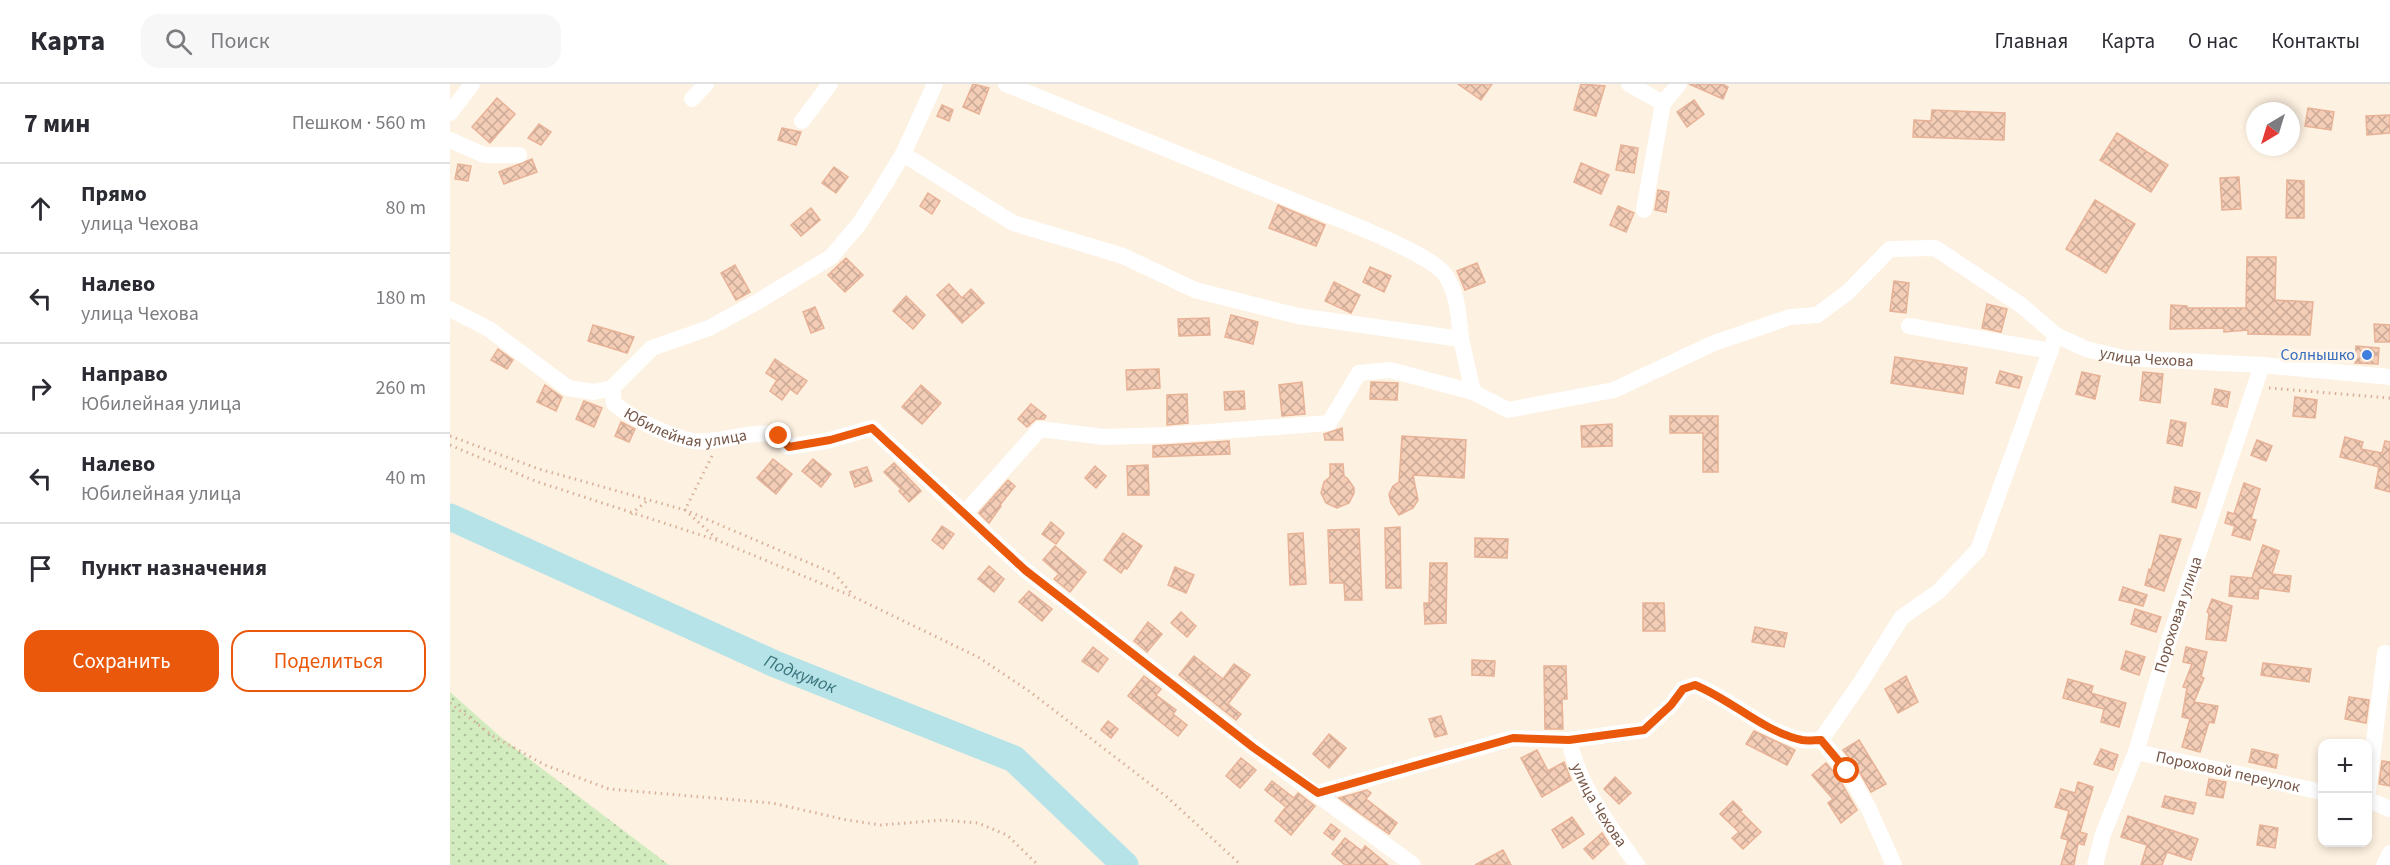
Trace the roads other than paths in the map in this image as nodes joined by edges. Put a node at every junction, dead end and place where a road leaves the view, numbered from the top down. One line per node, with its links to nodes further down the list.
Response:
1 (472, 84): 10 (street)
2 (706, 84): 8 (street)
3 (830, 84): 11 (street)
4 (935, 84): 13 (street)
5 (1006, 84): 18 (street)
6 (1629, 84): 9 (street)
7 (1679, 84): 9 (street)
8 (692, 99)
9 (1663, 103): 15 (street)
10 (450, 113)
11 (802, 120)
12 (450, 140): 14 (street)
13 (903, 154): 18 (street); 22 (street)
14 (519, 155)
15 (1644, 210)
16 (450, 309): 22 (street, Юбилейная улица)
17 (1909, 326): 19 (street, улица Чехова)
18 (1461, 339): 23 (street)
19 (2054, 343): 20 (street, улица Чехова); 23 (street, улица Чехова); 27 (street)
20 (2262, 365): 21 (street, улица Чехова); 28 (street, Пороховая улица)
21 (2390, 377)
22 (612, 388): 24 (street, Юбилейная улица)
23 (1473, 392): 24 (street)
24 (964, 514): 31 (street, Юбилейная улица)
25 (2385, 653): 29 (street)
26 (1569, 740): 27 (street, улица Чехова); 31 (street, улица Чехова); 36 (street, улица Чехова)
27 (1821, 740): 37 (street)
28 (2136, 752): 30 (street, Пороховой переулок); 38 (street, Пороховая улица)
29 (2372, 753)
30 (2318, 791)
31 (1318, 793): 35 (street, Юбилейная улица)
32 (2372, 802): 33 (street)
33 (2390, 809)
34 (2390, 853): 39 (street)
35 (1413, 865)
36 (1637, 865)
37 (1894, 865)
38 (2095, 865)
39 (2384, 865)

